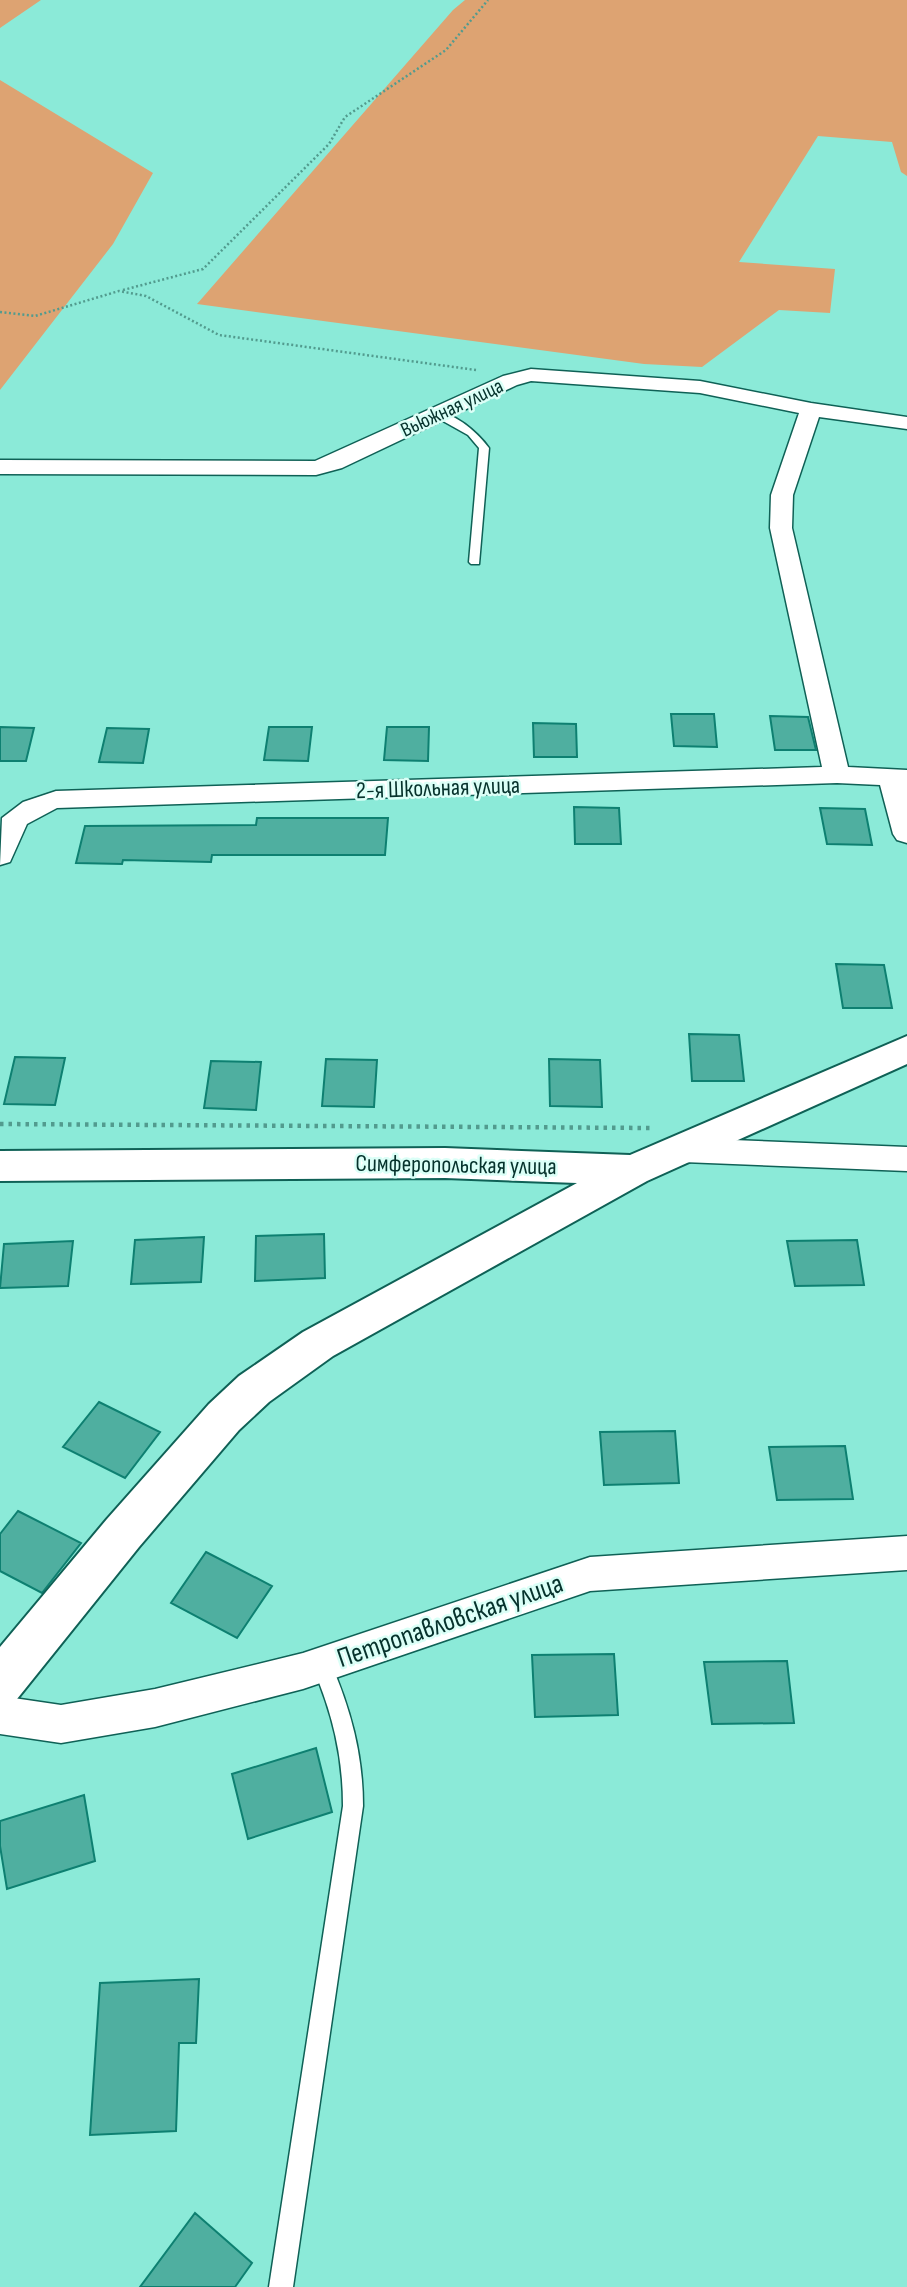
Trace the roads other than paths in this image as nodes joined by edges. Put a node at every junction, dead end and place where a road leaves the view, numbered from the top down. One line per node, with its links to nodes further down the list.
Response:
1 (811, 409): 2 (street, Вьюжная улица); 3 (street, Вьюжная улица); 6 (street)
2 (438, 414): 4 (street, Вьюжная улица); 5 (lane)
3 (907, 423)
4 (0, 467)
5 (475, 562)
6 (837, 775): 7 (street, 2-я Школьная улица); 9 (street, 2-я Школьная улица)
7 (899, 778): 8 (street)
8 (907, 834)
9 (0, 856)
10 (907, 1049): 11 (street)
11 (669, 1139): 12 (street, Симферопольская улица); 14 (street, Симферопольская улица)
12 (907, 1159)
13 (0, 1166): 14 (street, Симферопольская улица)
14 (633, 1170): 17 (street)
15 (907, 1553): 16 (street, Петропавловская улица)
16 (322, 1665): 18 (street, Петропавловская улица); 19 (lane)
17 (0, 1683)
18 (0, 1714)
19 (281, 2287)

